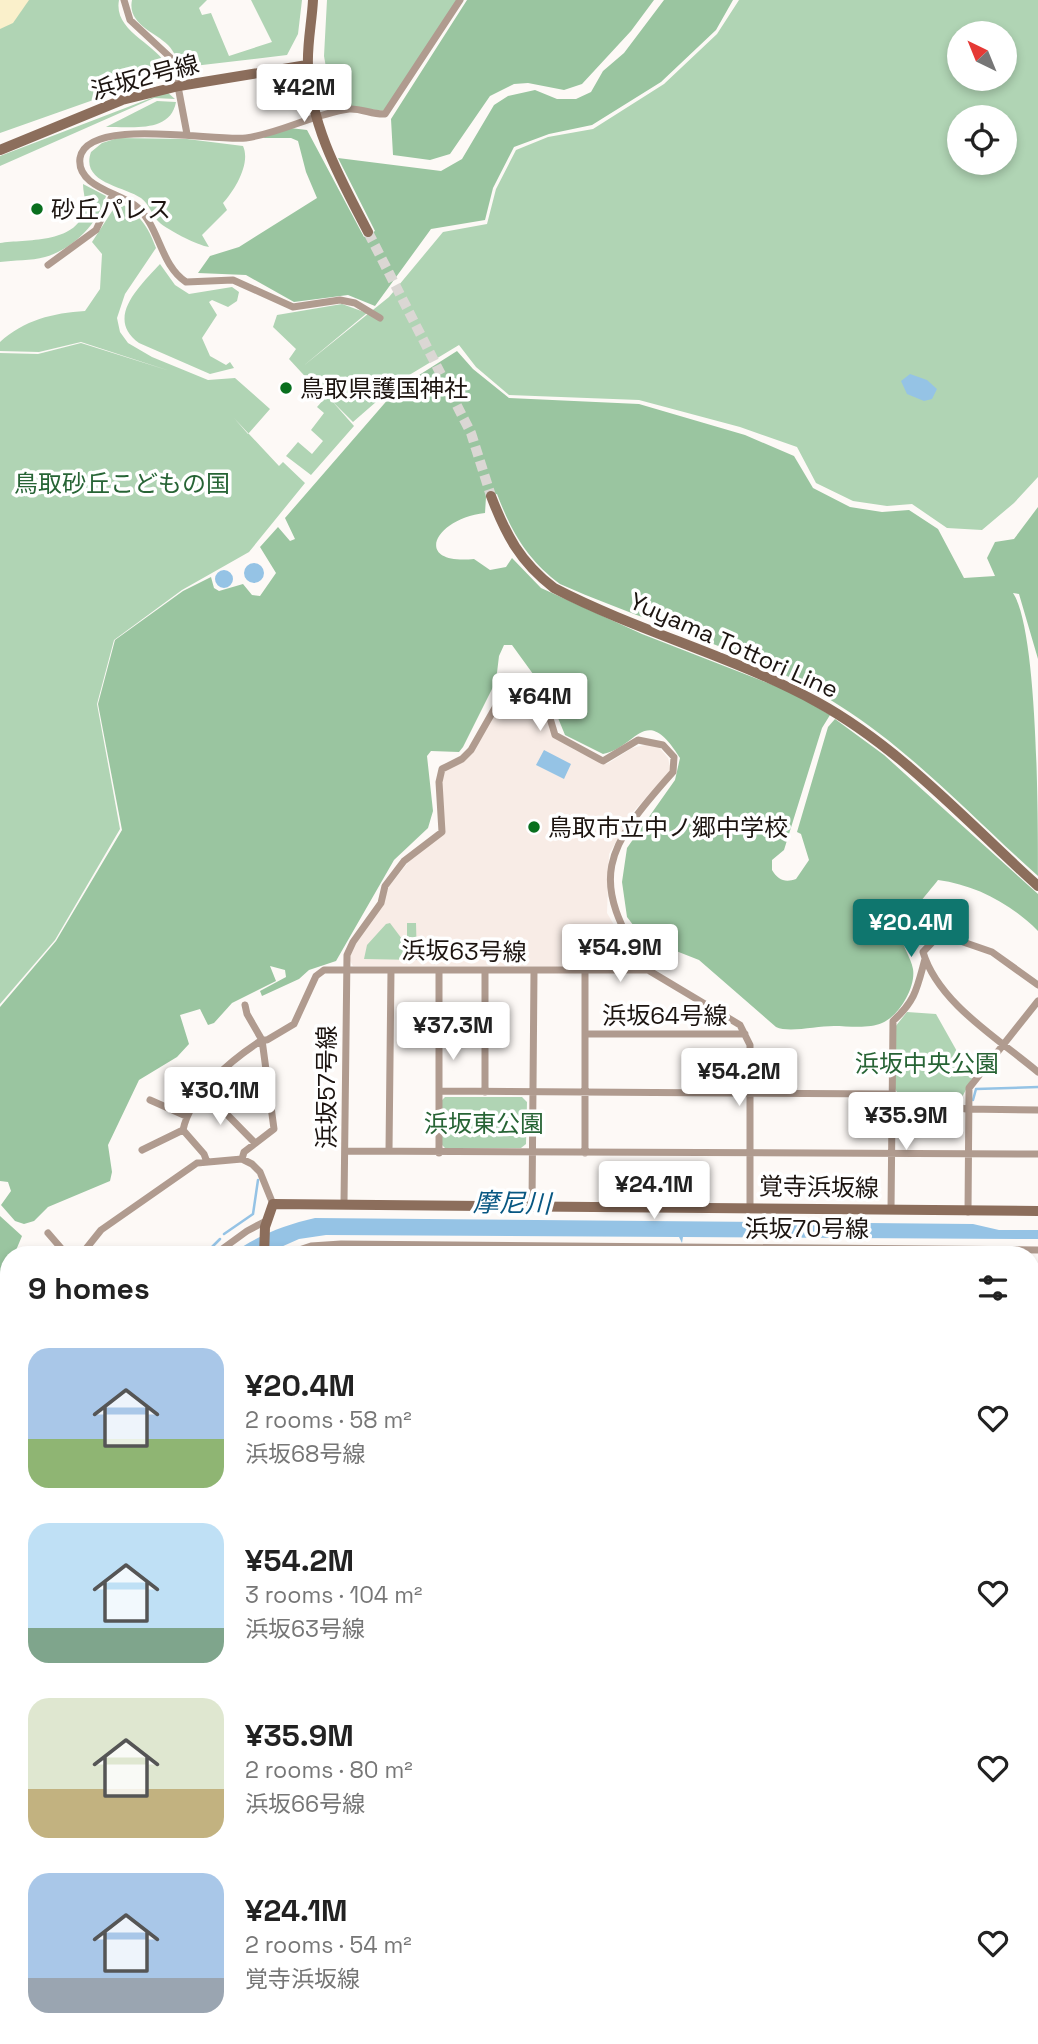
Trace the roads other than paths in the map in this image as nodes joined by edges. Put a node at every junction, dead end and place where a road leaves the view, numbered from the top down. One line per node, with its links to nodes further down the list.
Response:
1 (124, 0): 5 (street)
2 (313, 0): 4 (street)
3 (460, 0): 6 (street)
4 (307, 65): 5 (street, 浜坂2号線); 6 (street)
5 (179, 86): 7 (street); 8 (street, 浜坂2号線)
6 (318, 116): 7 (street); 10 (street)
7 (187, 134): 9 (street)
8 (0, 150)
9 (113, 194): 11 (street); 12 (street)
10 (368, 232)
11 (48, 265)
12 (380, 318)
13 (491, 496): 14 (street, Yuyama Tottori Line)
14 (1038, 886)
15 (925, 959): 23 (street); 29 (street); 37 (street)
16 (391, 970): 18 (street, 浜坂63号線); 22 (street, 浜坂63号線); 46 (street)
17 (648, 970): 21 (street, 浜坂63号線); 22 (street, 浜坂57号線); 27 (street)
18 (439, 971): 19 (street, 浜坂63号線); 31 (street)
19 (485, 971): 20 (street, 浜坂63号線); 33 (street)
20 (534, 971): 21 (street, 浜坂63号線); 34 (street)
21 (585, 971): 26 (street)
22 (345, 972): 28 (street, 浜坂63号線); 45 (street, 浜坂57号線)
23 (1038, 985)
24 (1038, 1001): 29 (street)
25 (245, 1005): 28 (street)
26 (585, 1034): 27 (street, 浜坂64号線); 35 (street)
27 (745, 1034): 36 (street)
28 (262, 1040): 32 (street); 43 (street)
29 (1004, 1043): 30 (street); 39 (street)
30 (1038, 1072)
31 (439, 1091): 33 (street); 47 (street)
32 (205, 1092): 41 (street); 43 (street)
33 (485, 1092): 34 (street)
34 (535, 1093): 35 (street); 48 (street)
35 (584, 1093): 36 (street); 49 (street)
36 (751, 1094): 37 (street); 50 (street)
37 (892, 1094): 39 (street); 51 (street)
38 (150, 1100): 41 (street)
39 (967, 1110): 40 (street); 52 (street)
40 (1038, 1110)
41 (186, 1115): 42 (street)
42 (183, 1130): 44 (street); 55 (street)
43 (255, 1143): 54 (street)
44 (142, 1150)
45 (345, 1151): 46 (street); 56 (street, 浜坂57号線)
46 (389, 1151): 47 (street)
47 (439, 1153): 48 (street)
48 (534, 1153): 49 (street); 58 (street)
49 (585, 1153): 50 (street)
50 (751, 1153): 51 (street); 59 (street)
51 (892, 1154): 52 (street); 60 (street)
52 (968, 1154): 53 (street); 62 (street)
53 (1038, 1154)
54 (242, 1159): 55 (street); 57 (street)
55 (207, 1163): 66 (street)
56 (344, 1203): 57 (street, 覚寺浜坂線); 58 (street, 覚寺浜坂線)
57 (274, 1204): 63 (street)
58 (531, 1204): 59 (street, 覚寺浜坂線)
59 (750, 1207): 60 (street, 覚寺浜坂線)
60 (891, 1209): 62 (street, 覚寺浜坂線)
61 (1038, 1211): 62 (street, 覚寺浜坂線)
62 (968, 1212)
63 (266, 1224): 67 (street); 68 (street)
64 (48, 1233): 65 (street)
65 (59, 1246)
66 (88, 1246)
67 (226, 1246)
68 (265, 1246)
69 (311, 1246): 70 (street, 浜坂70号線)
70 (453, 1246)

